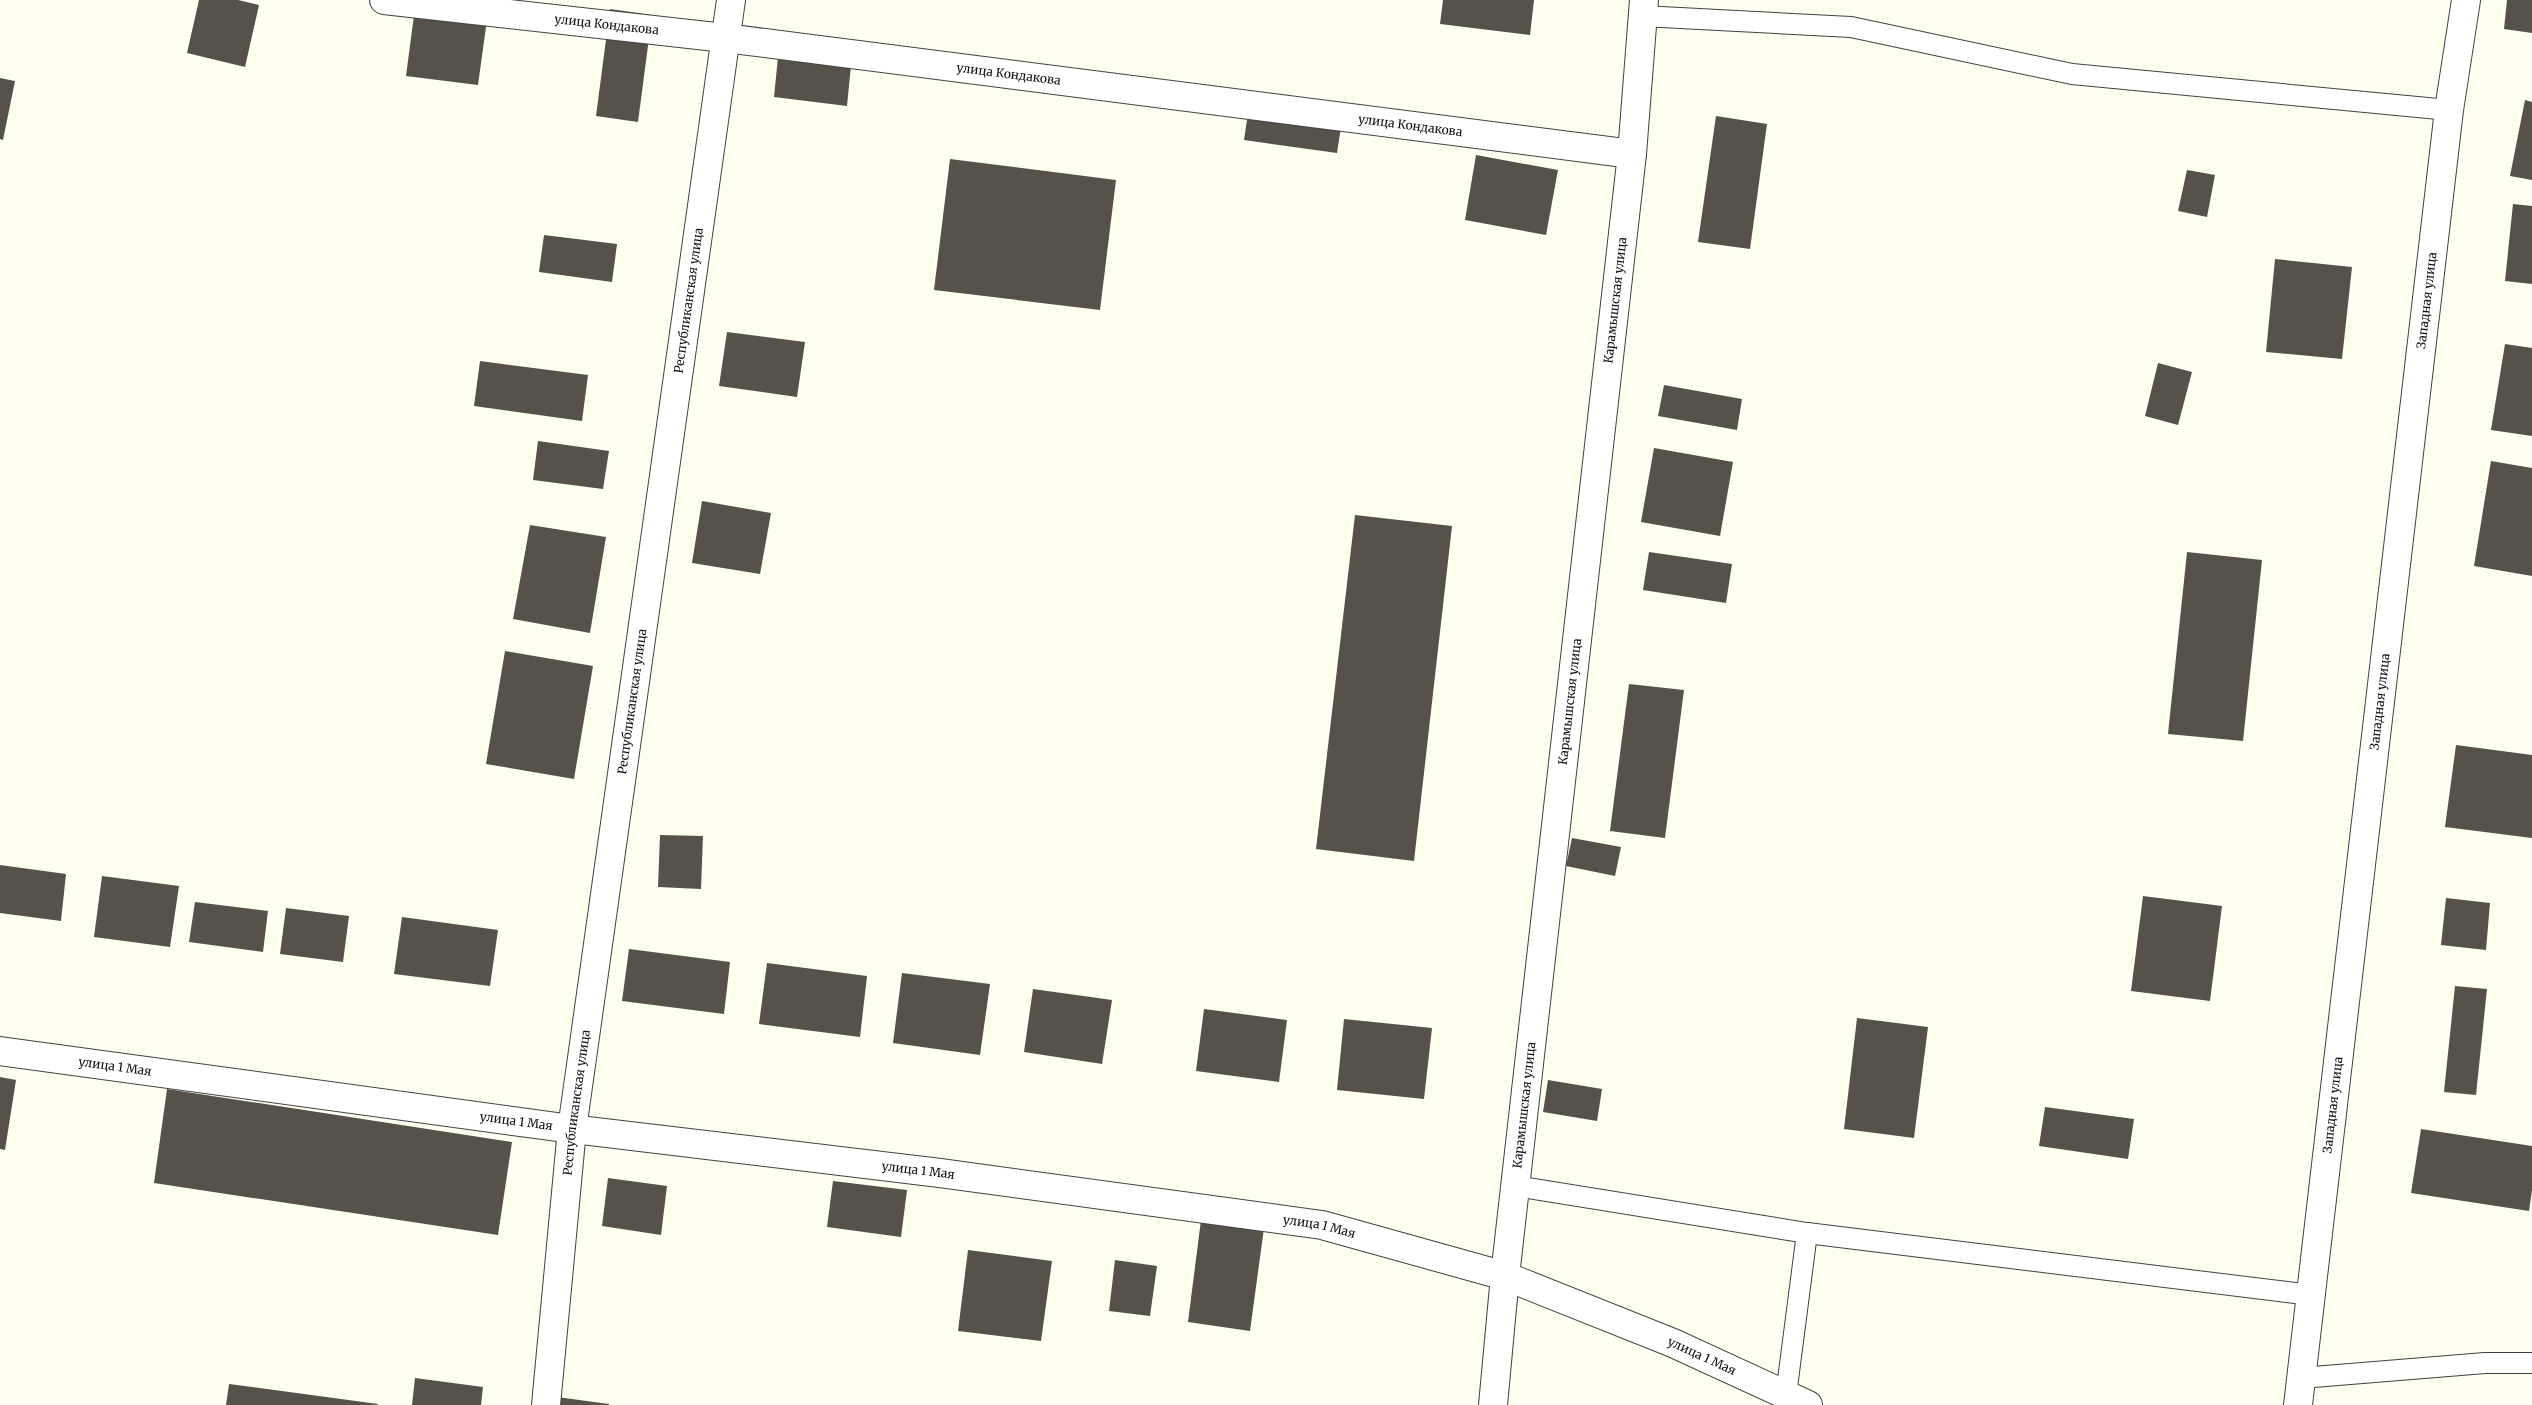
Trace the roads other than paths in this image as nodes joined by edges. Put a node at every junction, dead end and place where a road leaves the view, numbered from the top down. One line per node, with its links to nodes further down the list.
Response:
1 (384, 0): 5 (street, улица Кондакова)
2 (731, 0): 5 (street, Республиканская улица)
3 (2466, 0): 6 (street, Западная улица)
4 (1643, 8): 6 (lane); 7 (street, Карамышская улица)
5 (725, 38): 7 (street, улица Кондакова); 9 (street, Республиканская улица)
6 (2449, 110): 13 (street, Западная улица)
7 (1632, 154): 10 (street, Карамышская улица)
8 (0, 1052): 9 (street, улица 1 Мая)
9 (572, 1129): 12 (street, улица 1 Мая); 17 (street, Республиканская улица)
10 (1515, 1186): 11 (lane); 12 (street, Карамышская улица)
11 (1807, 1233): 13 (lane); 16 (lane)
12 (1504, 1276): 16 (street, улица 1 Мая); 18 (street, Карамышская улица)
13 (2311, 1295): 15 (street, Западная улица)
14 (2532, 1363): 15 (lane)
15 (2301, 1378): 19 (street, Западная улица)
16 (1797, 1400)
17 (546, 1405)
18 (1493, 1405)
19 (2298, 1405)

